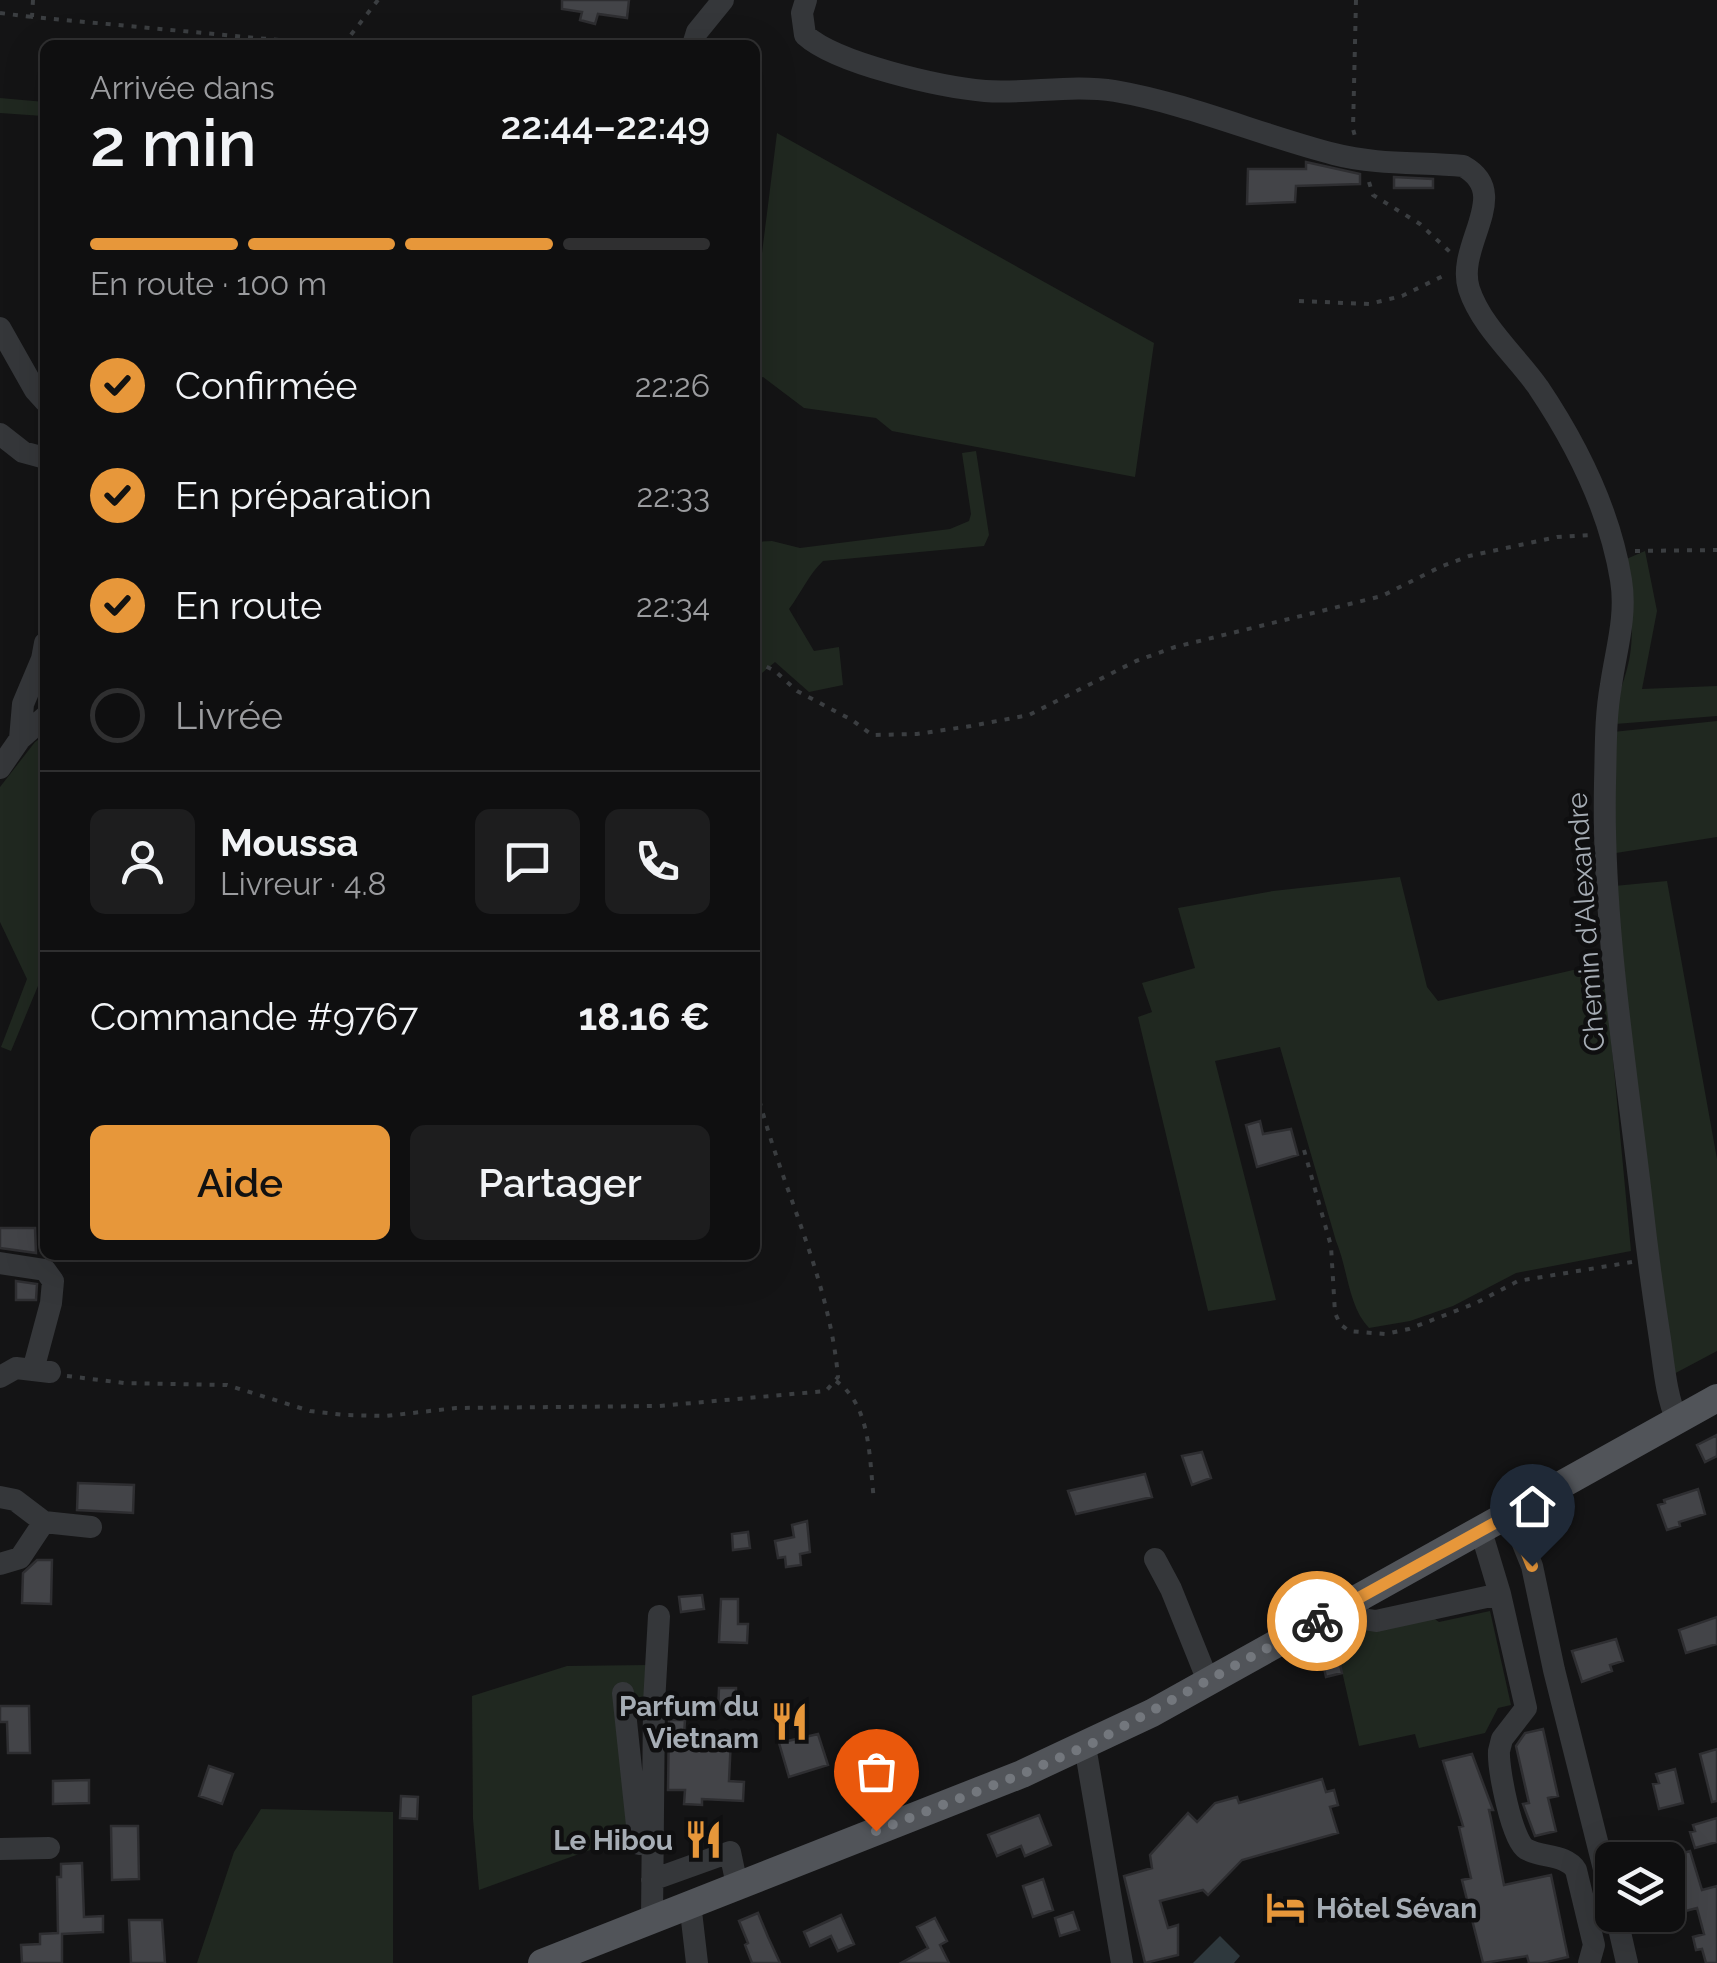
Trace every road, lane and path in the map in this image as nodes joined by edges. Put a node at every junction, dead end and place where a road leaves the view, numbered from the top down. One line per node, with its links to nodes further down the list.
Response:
1 (33, 0): 7 (path)
2 (378, 0): 9 (path)
3 (723, 0): 10 (street)
4 (806, 0): 11 (street)
5 (1356, 0): 11 (path)
6 (0, 13): 7 (path)
7 (32, 16): 8 (path)
8 (280, 40)
9 (347, 40)
10 (696, 40)
11 (1364, 160): 12 (path); 12 (street)
12 (1463, 265): 13 (path); 18 (street, Chemin d'Alexandre)
13 (1298, 301)
14 (0, 328): 15 (street)
15 (40, 395)
16 (0, 434): 17 (street)
17 (40, 457)
18 (1608, 541): 19 (path); 20 (path); 27 (street, Chemin d'Alexandre)
19 (1717, 550)
20 (760, 663)
21 (40, 664): 23 (street)
22 (40, 721): 23 (street)
23 (20, 739): 24 (street)
24 (0, 768)
25 (760, 1104): 31 (path)
26 (1304, 1150): 27 (path)
27 (1648, 1259): 33 (street, Chemin d'Alexandre)
28 (0, 1263): 29 (street)
29 (42, 1371): 30 (street); 31 (path)
30 (1, 1374)
31 (836, 1381): 35 (path)
32 (1717, 1398): 33 (main road)
33 (1677, 1420): 36 (main road)
34 (0, 1497): 37 (street)
35 (874, 1500)
36 (1511, 1514): 39 (main road); 48 (street)
37 (44, 1522): 38 (street); 41 (street)
38 (91, 1527)
39 (1481, 1531): 42 (street); 43 (main road)
40 (1155, 1559): 45 (street)
41 (0, 1564)
42 (1500, 1594): 43 (street); 61 (street)
43 (1350, 1602): 45 (main road)
44 (659, 1616): 51 (street)
45 (1208, 1682): 47 (main road)
46 (623, 1693): 54 (street)
47 (1086, 1746): 52 (main road); 60 (street)
48 (1597, 1842)
49 (49, 1848): 50 (street)
50 (0, 1849)
51 (652, 1880): 52 (street); 54 (street)
52 (737, 1885): 53 (main road)
53 (690, 1903): 54 (main road); 59 (street)
54 (646, 1922): 56 (main road)
55 (1620, 1932): 62 (street)
56 (607, 1936): 57 (main road); 58 (main road)
57 (542, 1963)
58 (555, 1963)
59 (697, 1963)
60 (1122, 1963)
61 (1589, 1963)
62 (1627, 1963)

